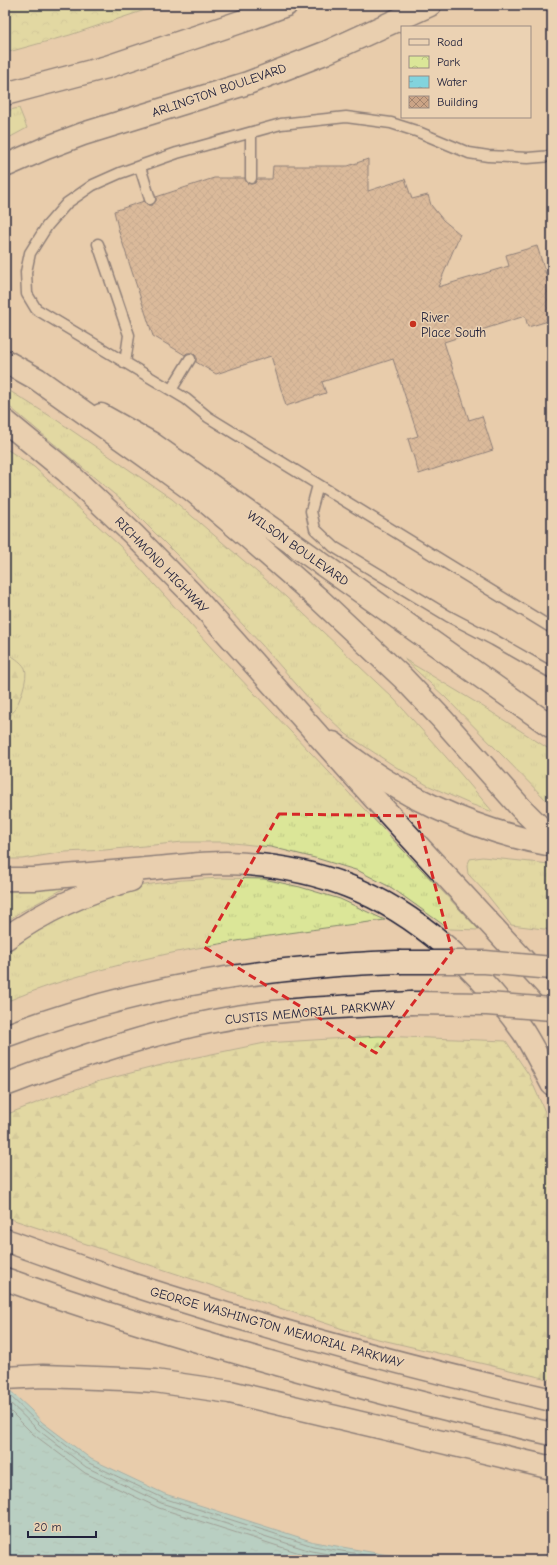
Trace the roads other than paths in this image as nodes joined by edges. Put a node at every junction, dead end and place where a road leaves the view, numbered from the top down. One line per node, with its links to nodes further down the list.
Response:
1 (254, 5): 4 (main road)
2 (286, 5): 4 (main road)
3 (430, 5): 8 (main road, ARLINGTON BOULEVARD)
4 (204, 34): 5 (main road)
5 (5, 94)
6 (251, 133): 7 (lane); 9 (lane); 10 (lane)
7 (552, 156)
8 (6, 165)
9 (140, 166): 11 (lane); 15 (lane)
10 (251, 178)
11 (150, 199)
12 (98, 244): 15 (lane)
13 (190, 359): 17 (lane)
14 (5, 361): 16 (main road)
15 (125, 362): 17 (lane)
16 (37, 379): 23 (main road, WILSON BOULEVARD); 24 (main road)
17 (171, 390): 19 (lane)
18 (5, 421): 22 (main road, RICHMOND HIGHWAY)
19 (318, 485): 20 (lane); 21 (lane)
20 (552, 628)
21 (552, 673)
22 (307, 722): 25 (main road); 30 (main road)
23 (552, 728)
24 (552, 838)
25 (552, 845)
26 (178, 866): 27 (main road); 28 (main road); 33 (main road)
27 (5, 879)
28 (5, 939)
29 (552, 968): 32 (main road, bridge)
30 (552, 991)
31 (552, 1009): 34 (main road, CUSTIS MEMORIAL PARKWAY, bridge)
32 (5, 1036)
33 (552, 1084)
34 (5, 1085)
35 (5, 1240): 38 (main road, GEORGE WASHINGTON MEMORIAL PARKWAY)
36 (5, 1279): 39 (main road)
37 (5, 1378): 40 (main road)
38 (552, 1400)
39 (552, 1434)
40 (552, 1468)

